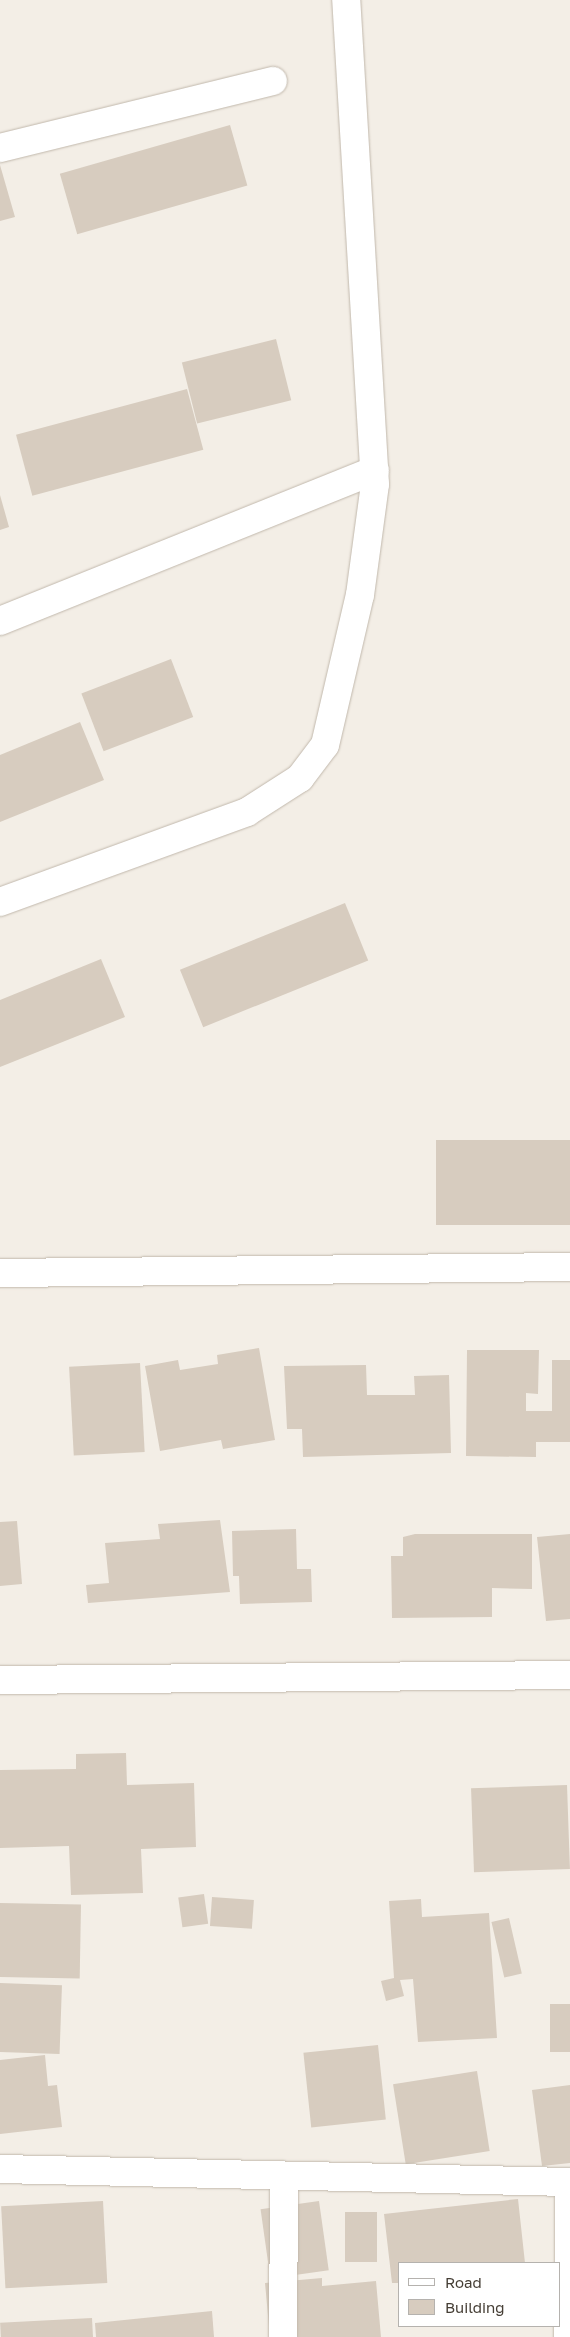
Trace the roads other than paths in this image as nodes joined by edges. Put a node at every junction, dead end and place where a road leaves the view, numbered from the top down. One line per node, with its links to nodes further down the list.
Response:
1 (346, 0): 4 (street)
2 (273, 81): 3 (street)
3 (0, 148)
4 (375, 470): 5 (street); 6 (street)
5 (0, 621)
6 (0, 902)
7 (570, 1266): 8 (street)
8 (0, 1273)
9 (570, 1676): 10 (street)
10 (0, 1680)
11 (0, 2170): 12 (street)
12 (284, 2176): 13 (street); 14 (street)
13 (569, 2182): 15 (street)
14 (283, 2337)
15 (568, 2337)

